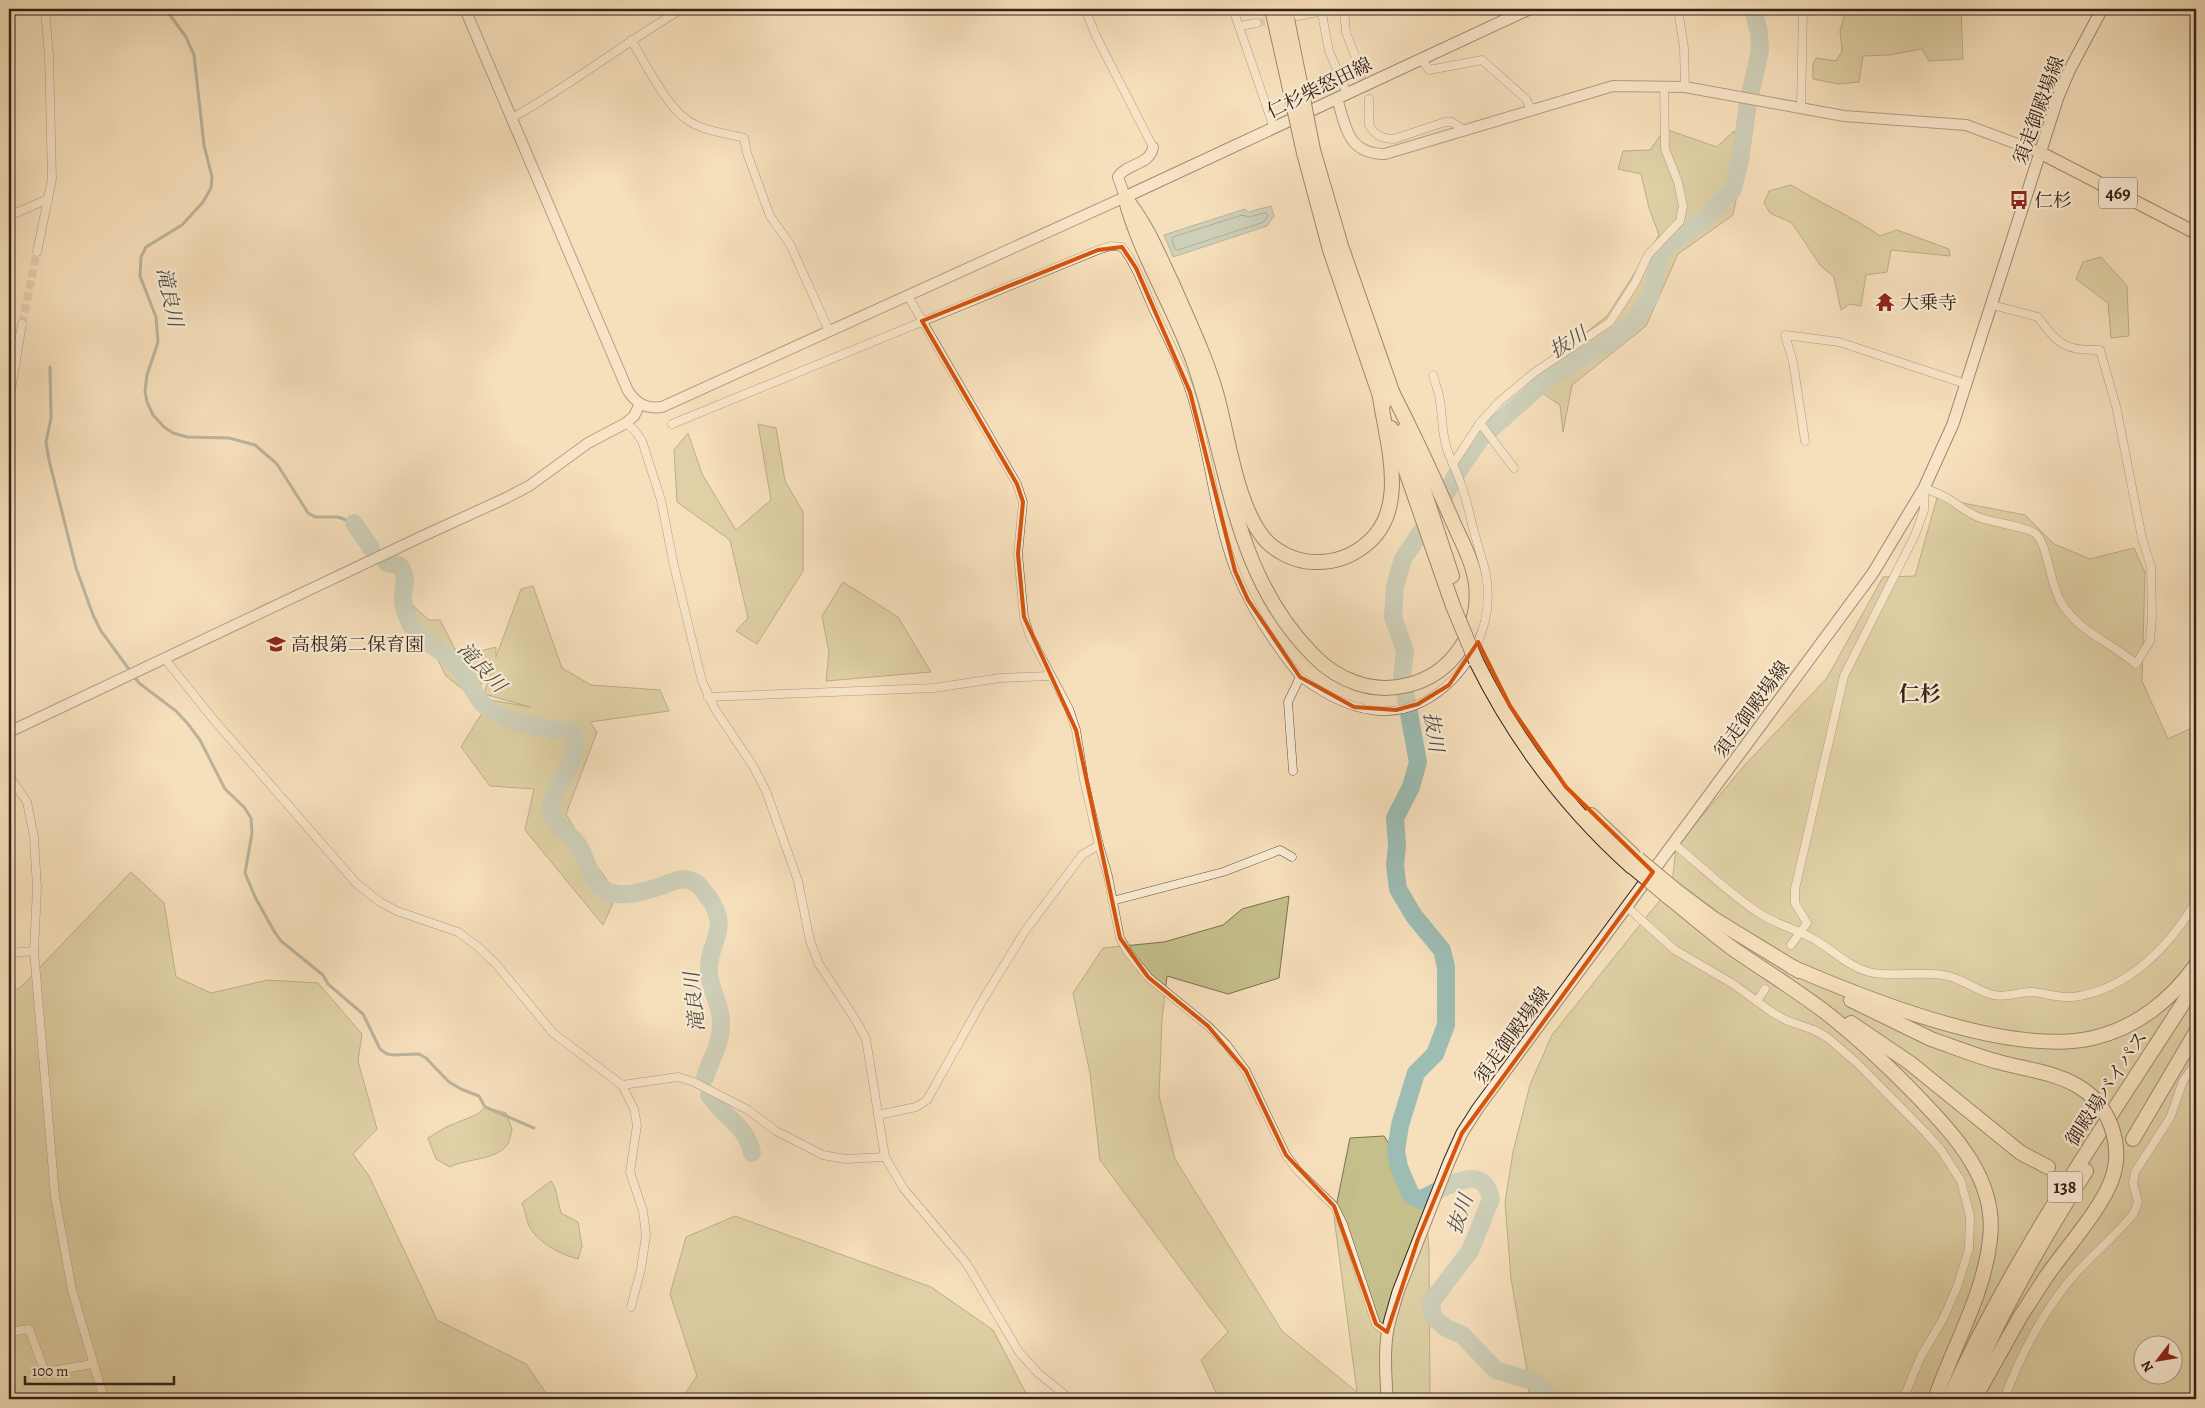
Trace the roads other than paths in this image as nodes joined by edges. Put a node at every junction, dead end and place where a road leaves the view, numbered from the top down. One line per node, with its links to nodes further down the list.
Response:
1 (45, 9): 33 (street)
2 (465, 9): 27 (street)
3 (682, 9): 17 (street)
4 (1085, 9): 30 (street)
5 (1233, 9): 16 (street)
6 (1272, 9): 20 (highway)
7 (1285, 9): 20 (highway)
8 (1344, 9): 13 (street); 19 (street)
9 (1529, 9): 18 (main road, 仁杉柴怒田線)
10 (1678, 9): 22 (street)
11 (1802, 9): 25 (street)
12 (2102, 9): 31 (main road, 須走御殿場線)
13 (1322, 10): 14 (street); 23 (street)
14 (1298, 16)
15 (1257, 23): 16 (street)
16 (1239, 26): 28 (street)
17 (631, 40): 27 (street); 41 (street)
18 (1421, 58): 23 (main road, 仁杉柴怒田線); 26 (street)
19 (1357, 61)
20 (1294, 79): 45 (highway, bridge)
21 (1664, 86): 22 (street); 26 (street); 50 (street)
22 (1685, 87): 25 (street)
23 (1342, 96): 28 (main road, 仁杉柴怒田線); 29 (street)
24 (1369, 99): 29 (street)
25 (1801, 108): 31 (street)
26 (1532, 111): 29 (street)
27 (512, 118): 47 (street)
28 (1274, 128): 32 (main road, 仁杉柴怒田線)
29 (1464, 130)
30 (1153, 147): 32 (street)
31 (2039, 152): 35 (highway, 469); 38 (main road, 須走御殿場線)
32 (1125, 197): 37 (street); 45 (highway); 45 (highway)
33 (48, 199): 34 (street); 36 (street)
34 (9, 216)
35 (2196, 234)
36 (37, 252)
37 (908, 296): 39 (street); 41 (street)
38 (1992, 306): 44 (main road, 須走御殿場線); 54 (street)
39 (922, 321): 49 (street); 56 (street); 57 (street)
40 (22, 324): 42 (street)
41 (829, 331): 47 (street)
42 (11, 368): 46 (street)
43 (1433, 375): 52 (street)
44 (1966, 384): 51 (street); 54 (main road, 須走御殿場線)
45 (1386, 395): 65 (highway, bridge)
46 (9, 402)
47 (640, 404): 48 (street)
48 (626, 423): 55 (street); 58 (street)
49 (672, 424)
50 (1482, 426): 52 (street); 53 (street)
51 (1805, 441)
52 (1453, 464): 57 (street)
53 (1514, 468)
54 (1924, 488): 62 (main road, 須走御殿場線); 70 (street)
55 (165, 659): 59 (street); 82 (street)
56 (1050, 676): 58 (street); 63 (street)
57 (1300, 677): 61 (street)
58 (708, 697): 83 (street)
59 (9, 732)
60 (9, 767): 72 (street)
61 (1293, 771)
62 (1674, 844): 68 (main road, 須走御殿場線); 70 (street)
63 (1099, 845): 67 (street); 83 (street)
64 (1292, 857): 67 (street)
65 (1671, 892): 69 (highway); 75 (highway)
66 (2196, 900): 70 (street)
67 (1112, 901): 89 (street)
68 (1627, 907): 79 (street); 89 (main road, 須走御殿場線)
69 (1707, 927): 86 (highway); 95 (highway)
70 (1800, 932): 71 (street)
71 (1791, 945)
72 (34, 950): 73 (street); 90 (street)
73 (9, 953)
74 (2196, 965): 75 (highway)
75 (1792, 967): 98 (highway, bridge)
76 (2196, 983): 96 (highway, 御殿場バイパス / 138)
77 (1765, 989): 79 (street)
78 (2196, 1000): 97 (highway, 御殿場バイパス / 138)
79 (1757, 1001): 94 (street)
80 (2196, 1032): 84 (highway)
81 (2196, 1063): 99 (street)
82 (622, 1086): 85 (street); 87 (street)
83 (878, 1114): 85 (street)
84 (2133, 1139)
85 (885, 1157): 92 (street)
86 (2048, 1166)
87 (631, 1307)
88 (9, 1332): 90 (street)
89 (1387, 1332): 93 (main road, 須走御殿場線)
90 (94, 1364): 91 (street)
91 (104, 1399)
92 (1070, 1399)
93 (1387, 1399)
94 (1903, 1399)
95 (1935, 1399)
96 (1949, 1399)
97 (1964, 1399)
98 (1974, 1399)
99 (2004, 1399)

